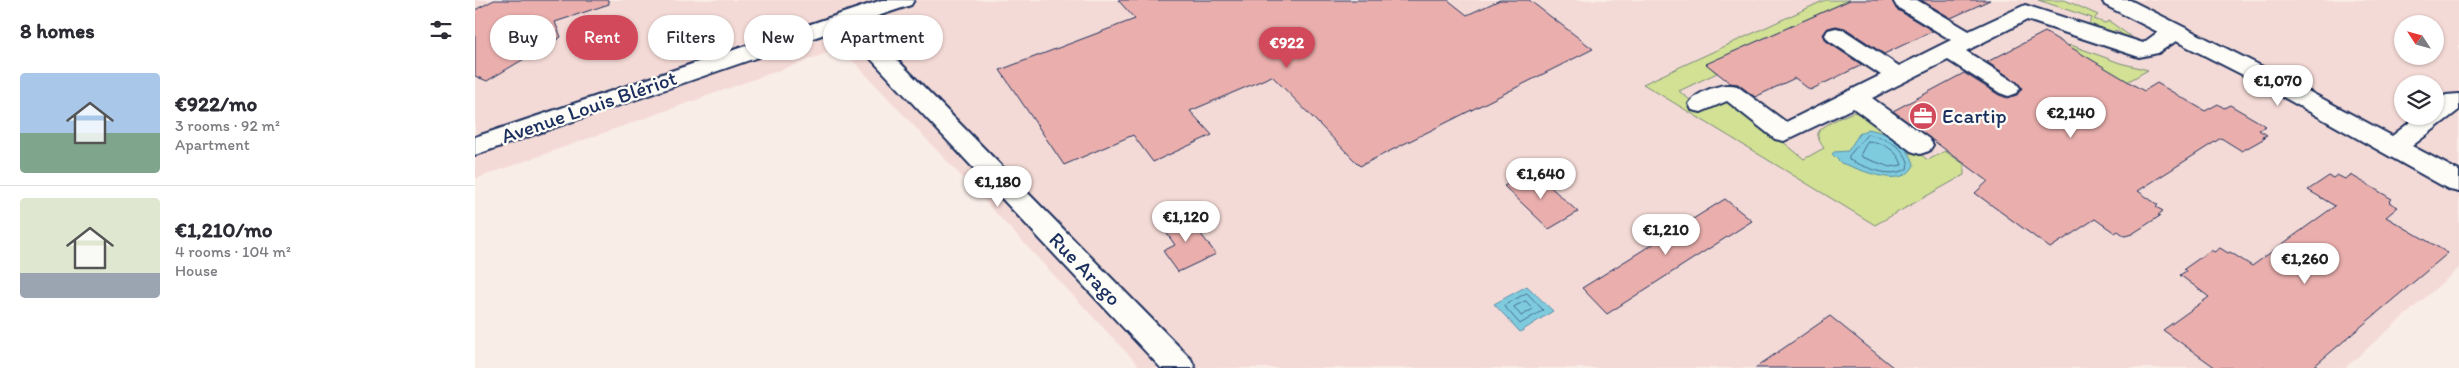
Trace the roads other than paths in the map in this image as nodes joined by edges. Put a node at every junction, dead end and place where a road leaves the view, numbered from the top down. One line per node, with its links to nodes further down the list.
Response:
1 (903, 0): 4 (street, Avenue Louis Blériot)
2 (2113, 0): 6 (street)
3 (1905, 2): 8 (street)
4 (857, 15)
5 (823, 27): 16 (street, Avenue Louis Blériot)
6 (2175, 30): 8 (street); 17 (street)
7 (1836, 35): 10 (street)
8 (1958, 44): 10 (street); 11 (street)
9 (884, 60): 19 (street, Rue Arago)
10 (1897, 75): 12 (street)
11 (2008, 88)
12 (1854, 97): 14 (street); 15 (street)
13 (2459, 102): 17 (street)
14 (1701, 104)
15 (1920, 145)
16 (475, 146)
17 (2394, 147): 18 (street)
18 (2459, 183)
19 (1180, 368)

